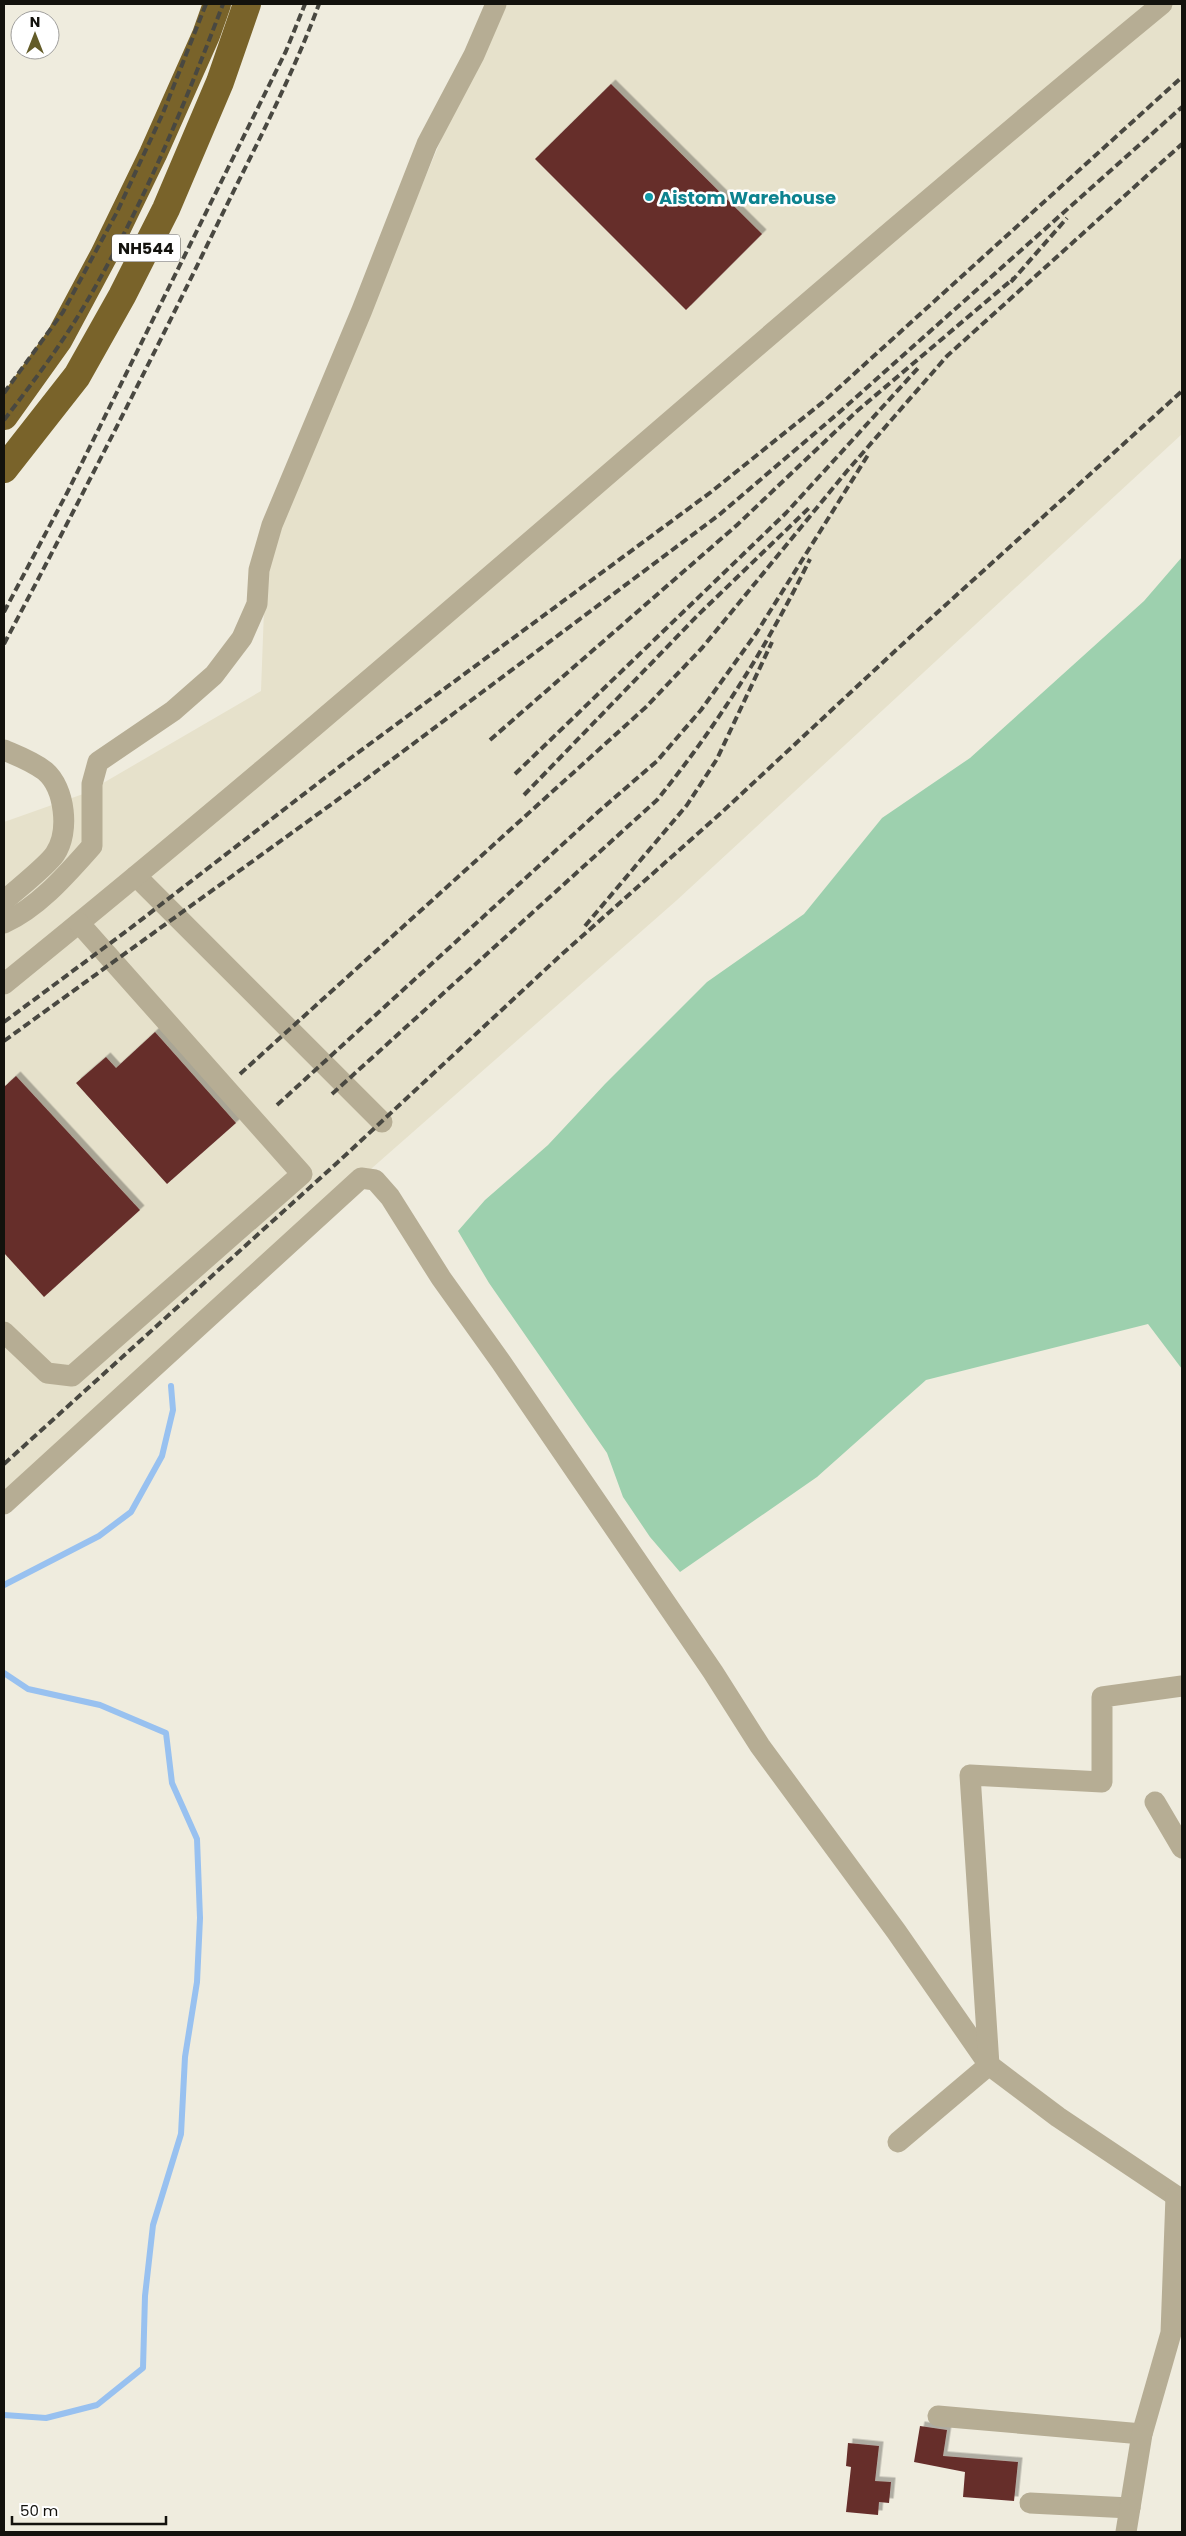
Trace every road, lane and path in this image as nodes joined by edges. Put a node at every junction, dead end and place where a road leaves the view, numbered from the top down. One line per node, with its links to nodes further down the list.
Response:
1 (217, 4): 5 (highway, NH544)
2 (247, 4): 6 (highway, NH544)
3 (496, 4): 10 (street)
4 (1162, 4): 8 (street)
5 (4, 416)
6 (4, 469)
7 (4, 750): 9 (street)
8 (136, 876): 11 (street); 13 (street)
9 (4, 901)
10 (4, 923)
11 (79, 923): 12 (street); 14 (street)
12 (4, 984)
13 (382, 1122)
14 (4, 1332)
15 (4, 1504): 19 (street)
16 (1182, 1686): 19 (street)
17 (1155, 1802): 18 (street)
18 (1182, 1848)
19 (989, 2065): 20 (street); 21 (street)
20 (898, 2142)
21 (1179, 2198): 23 (street)
22 (938, 2416): 23 (street)
23 (1142, 2434): 25 (street)
24 (1030, 2503): 25 (street)
25 (1130, 2508): 26 (street)
26 (1126, 2532)

